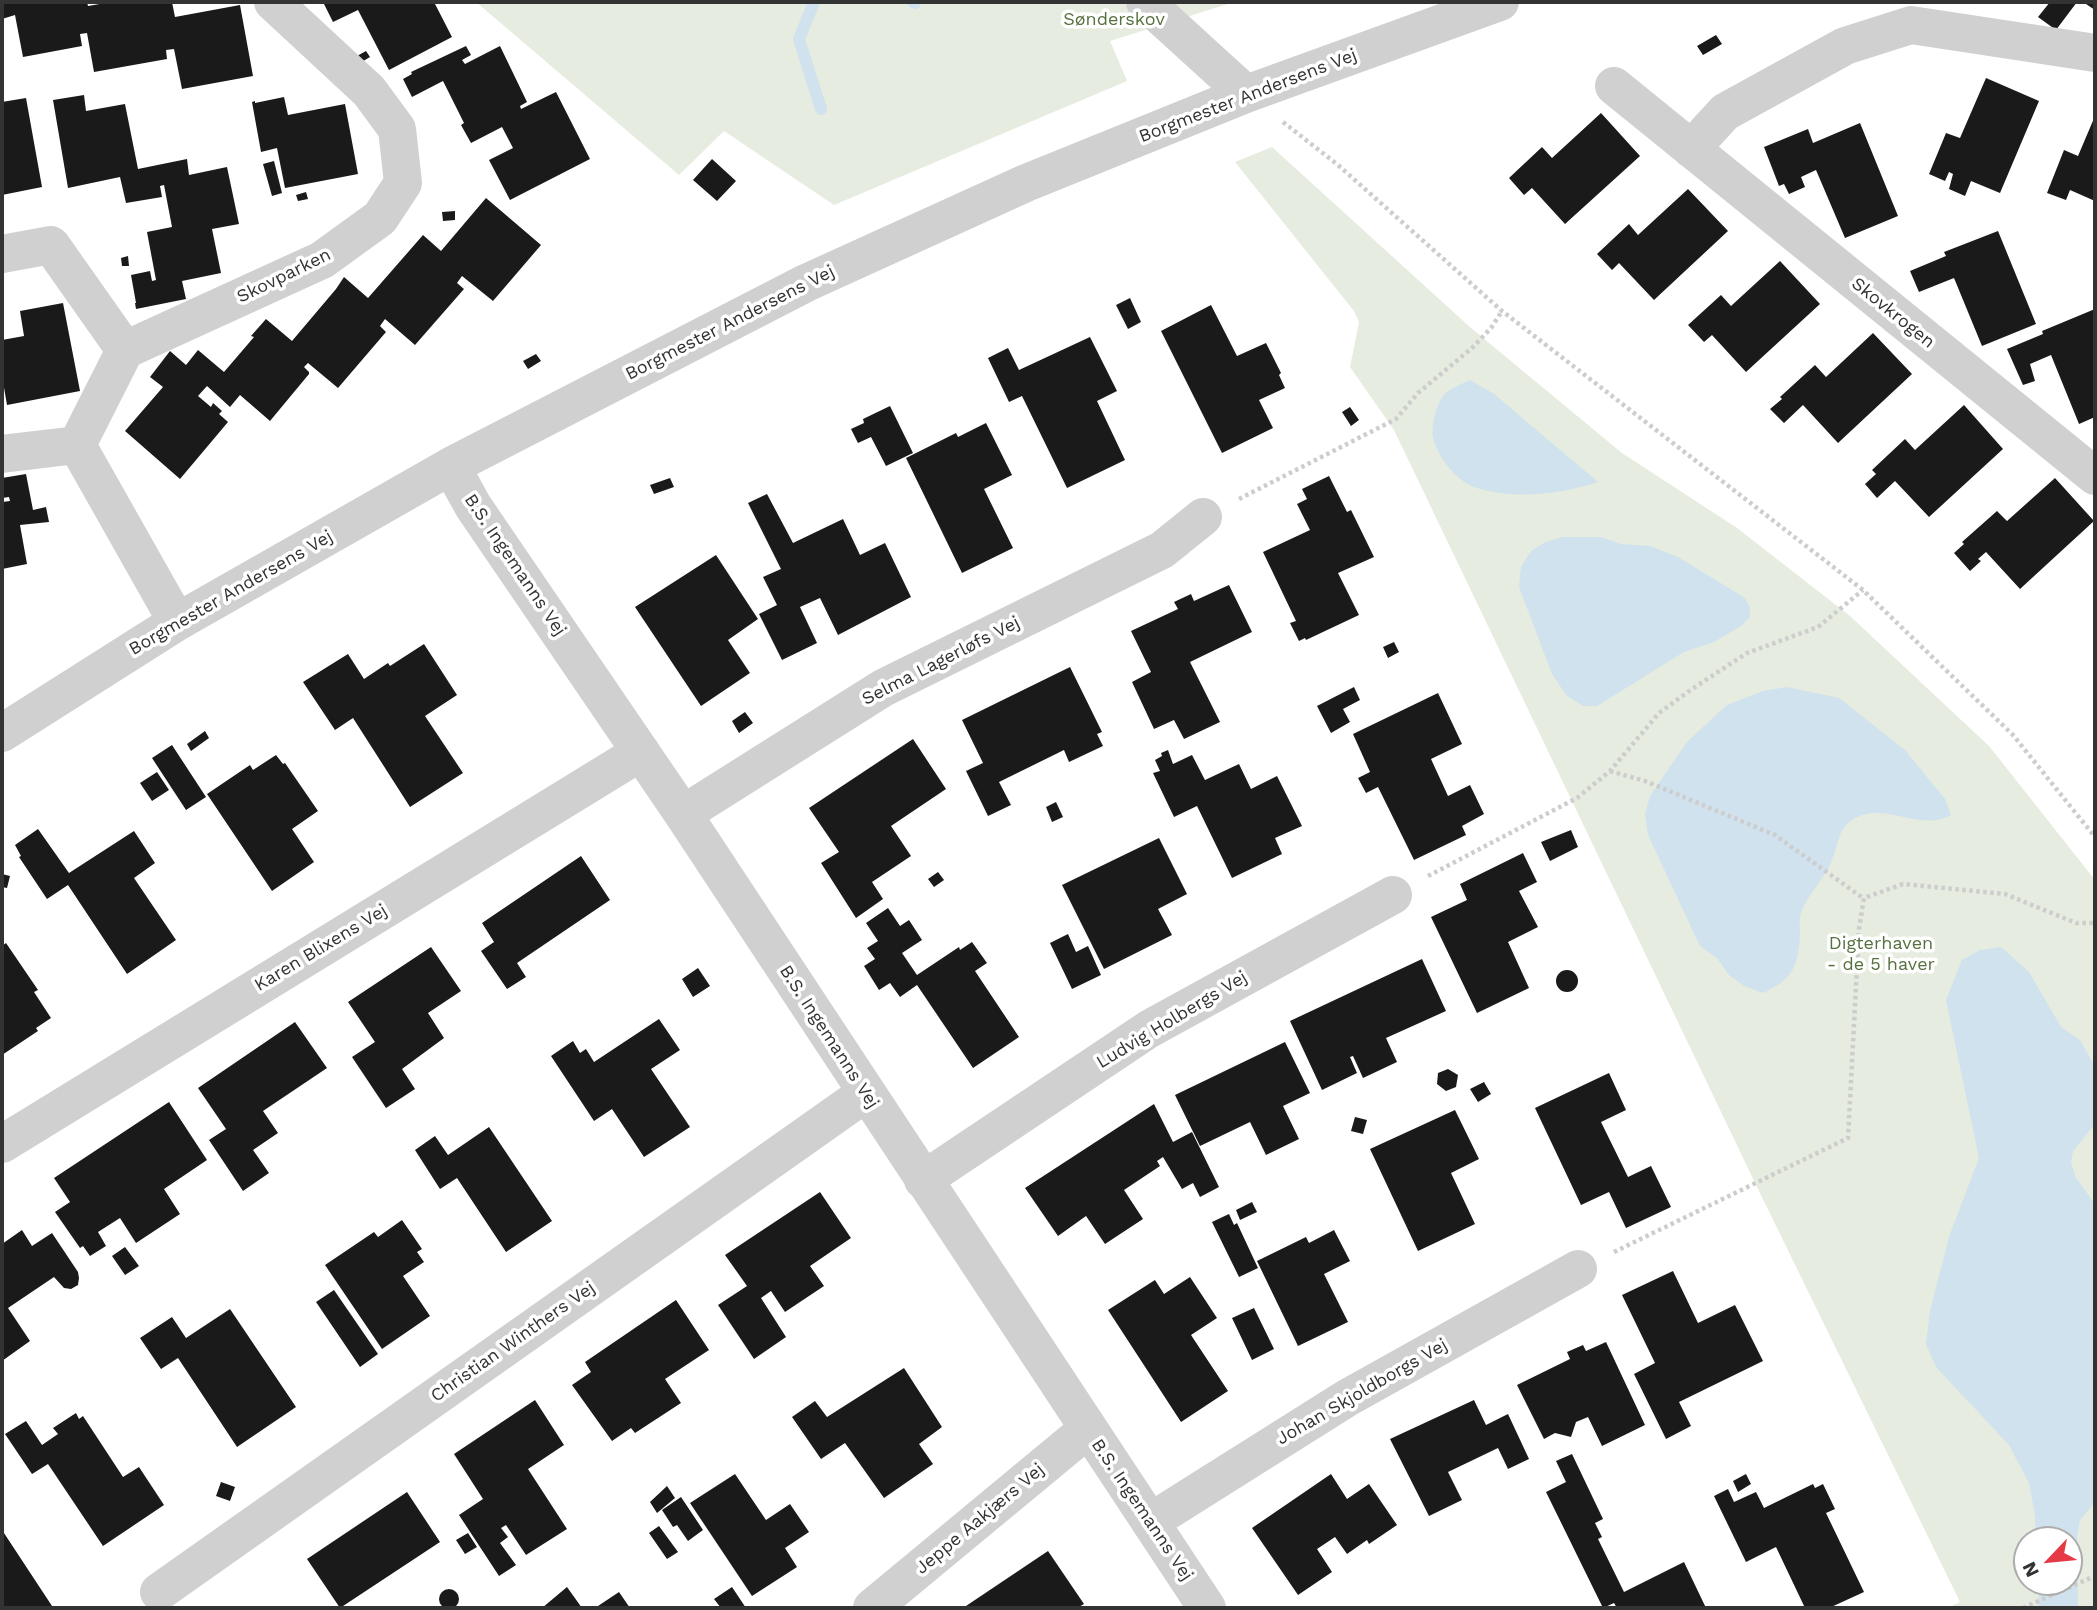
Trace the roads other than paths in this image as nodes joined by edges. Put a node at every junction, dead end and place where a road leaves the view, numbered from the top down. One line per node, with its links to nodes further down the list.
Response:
1 (274, 2): 10 (street, Skovparken)
2 (1144, 2): 7 (street)
3 (1500, 2): 7 (street, Borgmester Andersens Vej)
4 (1908, 13): 5 (street); 8 (street)
5 (2095, 53)
6 (1614, 86): 8 (street, Skovkrogen)
7 (1246, 94): 13 (street, Borgmester Andersens Vej)
8 (1692, 149): 14 (street, Skovkrogen)
9 (2, 254): 10 (street)
10 (125, 350): 11 (street)
11 (78, 445): 12 (street); 16 (street)
12 (2, 454)
13 (451, 466): 16 (street, Borgmester Andersens Vej); 18 (street, B.S. Ingemanns Vej)
14 (2095, 476)
15 (1203, 517): 19 (street, Selma Lagerløfs Vej)
16 (177, 622): 17 (street, Borgmester Andersens Vej)
17 (2, 733)
18 (641, 752): 19 (street, B.S. Ingemanns Vej); 22 (street, Karen Blixens Vej)
19 (683, 814): 21 (street, B.S. Ingemanns Vej)
20 (1393, 895): 23 (street, Ludvig Holbergs Vej)
21 (866, 1093): 23 (street, B.S. Ingemanns Vej); 27 (street, Christian Winthers Vej)
22 (2, 1144)
23 (923, 1180): 25 (street, B.S. Ingemanns Vej)
24 (1578, 1269): 26 (street, Johan Skjoldborgs Vej)
25 (1088, 1429): 26 (street, B.S. Ingemanns Vej); 28 (street, Jeppe Aakjærs Vej)
26 (1150, 1522): 29 (street, B.S. Ingemanns Vej)
27 (159, 1592)
28 (872, 1608)
29 (1207, 1608)

